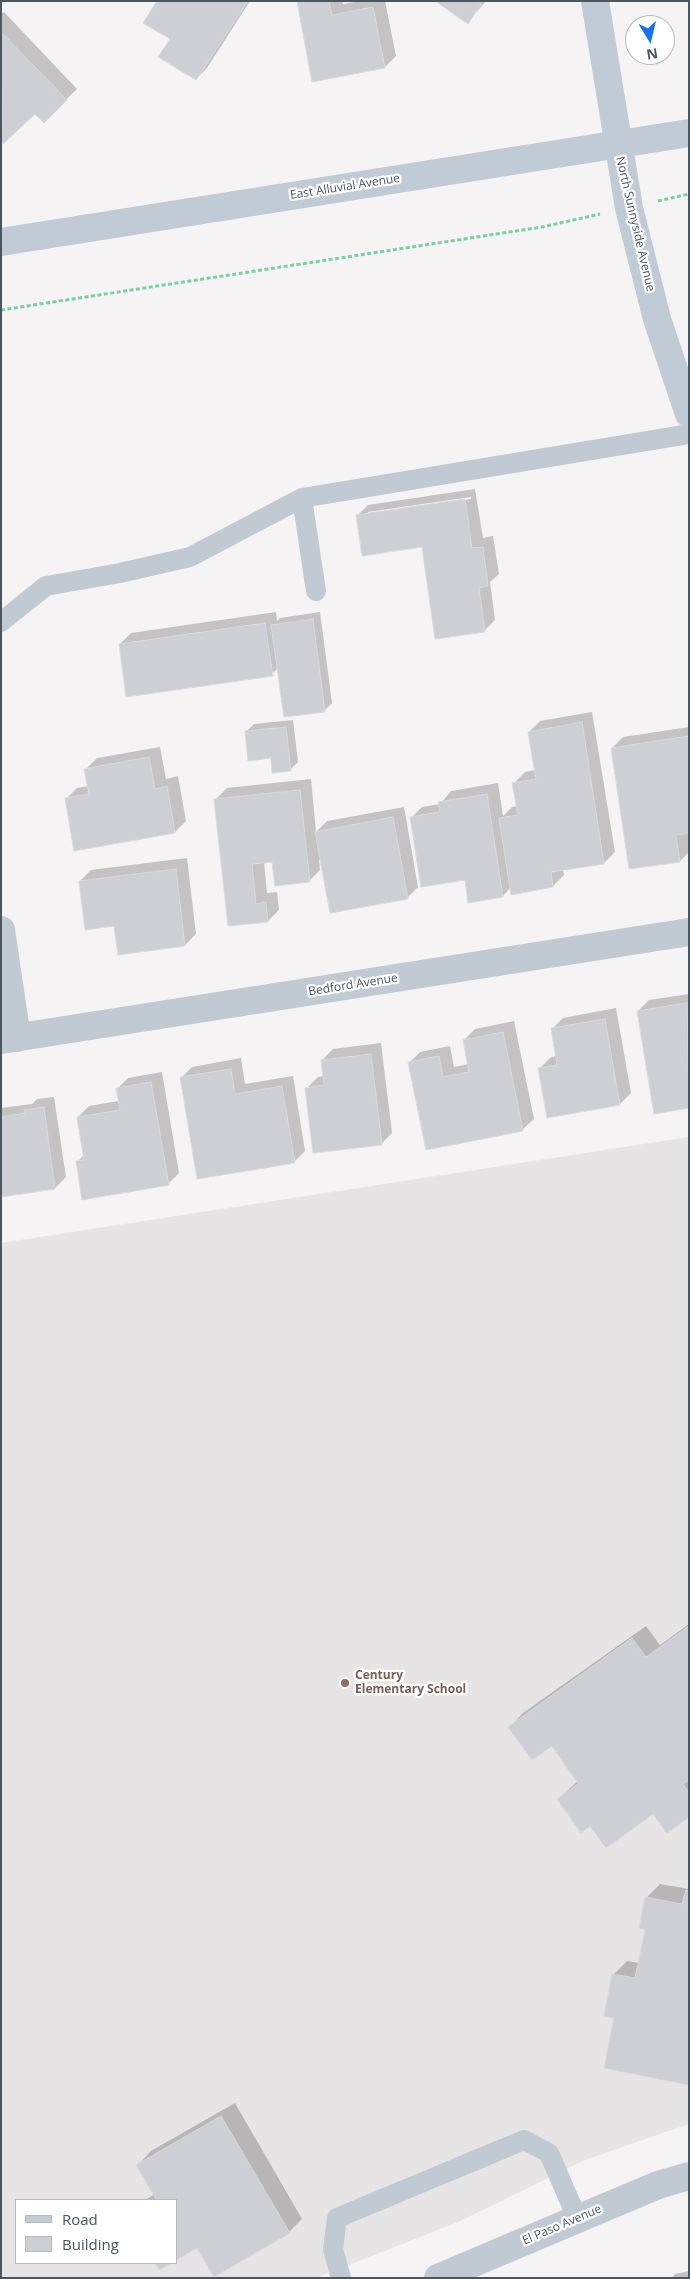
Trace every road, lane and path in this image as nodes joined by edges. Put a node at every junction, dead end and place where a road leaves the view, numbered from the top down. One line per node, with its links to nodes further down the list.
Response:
1 (595, 1): 3 (street, North Sunnyside Avenue)
2 (689, 132): 3 (street, East Alluvial Avenue)
3 (618, 144): 5 (street, East Alluvial Avenue); 7 (street, North Sunnyside Avenue)
4 (566, 222): 6 (path)
5 (1, 242)
6 (1, 310)
7 (689, 414)
8 (689, 434): 9 (lane)
9 (302, 498): 10 (lane); 11 (lane)
10 (316, 591)
11 (1, 622)
12 (1, 930): 14 (street, Bedford Avenue)
13 (689, 932): 14 (street, Bedford Avenue)
14 (9, 1039)
15 (689, 2176): 16 (street, El Paso Avenue)
16 (577, 2218): 17 (lane); 18 (street, El Paso Avenue)
17 (342, 2278)
18 (438, 2278)

